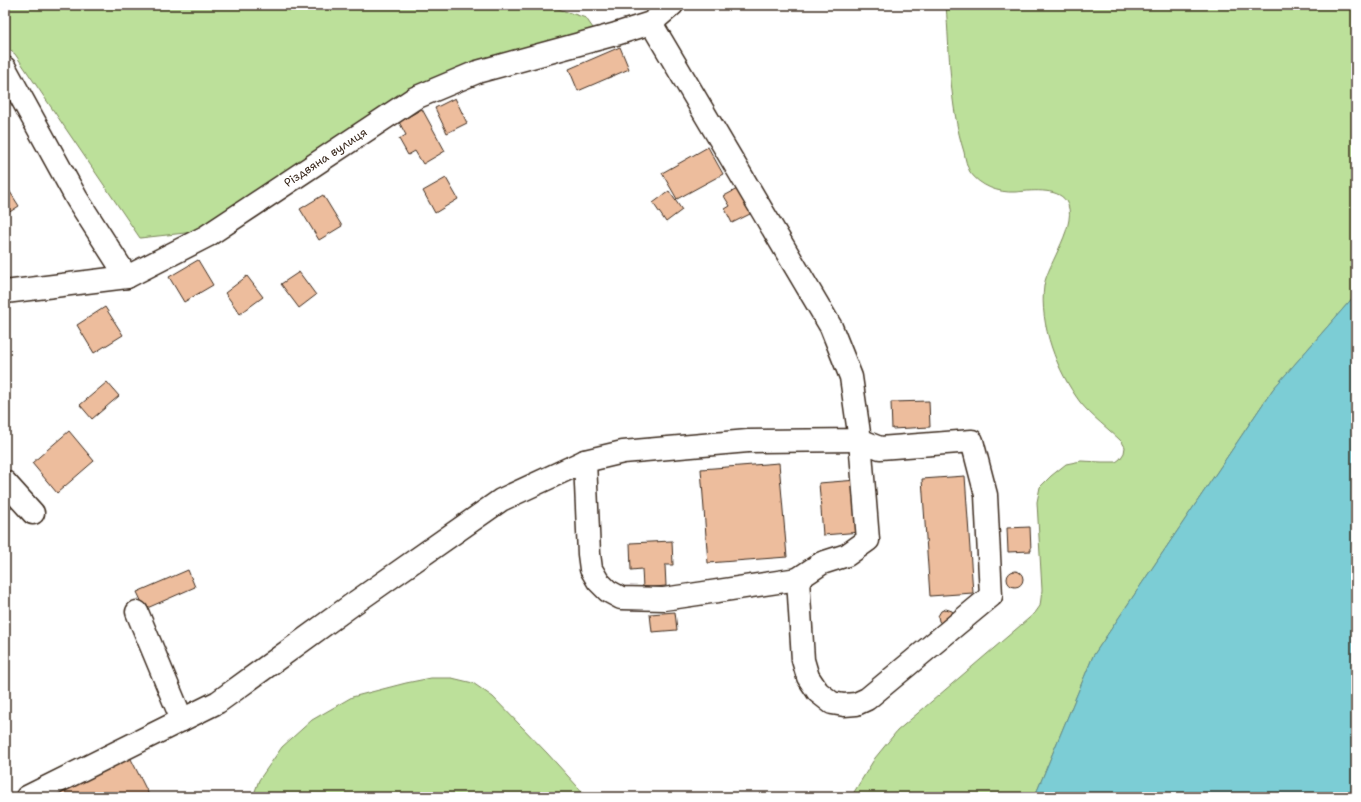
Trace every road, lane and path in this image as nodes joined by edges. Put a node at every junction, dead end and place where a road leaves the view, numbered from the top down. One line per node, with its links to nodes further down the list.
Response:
1 (672, 5): 2 (street)
2 (652, 23): 4 (street, Різдвяна вулиця); 6 (street)
3 (5, 68): 4 (street)
4 (127, 277): 5 (street, Різдвяна вулиця)
5 (5, 292)
6 (860, 440): 7 (street); 10 (street); 10 (street)
7 (585, 461): 10 (street); 12 (street)
8 (5, 482): 9 (street)
9 (33, 513)
10 (798, 579)
11 (137, 612): 12 (street)
12 (182, 720): 13 (street)
13 (27, 797)

